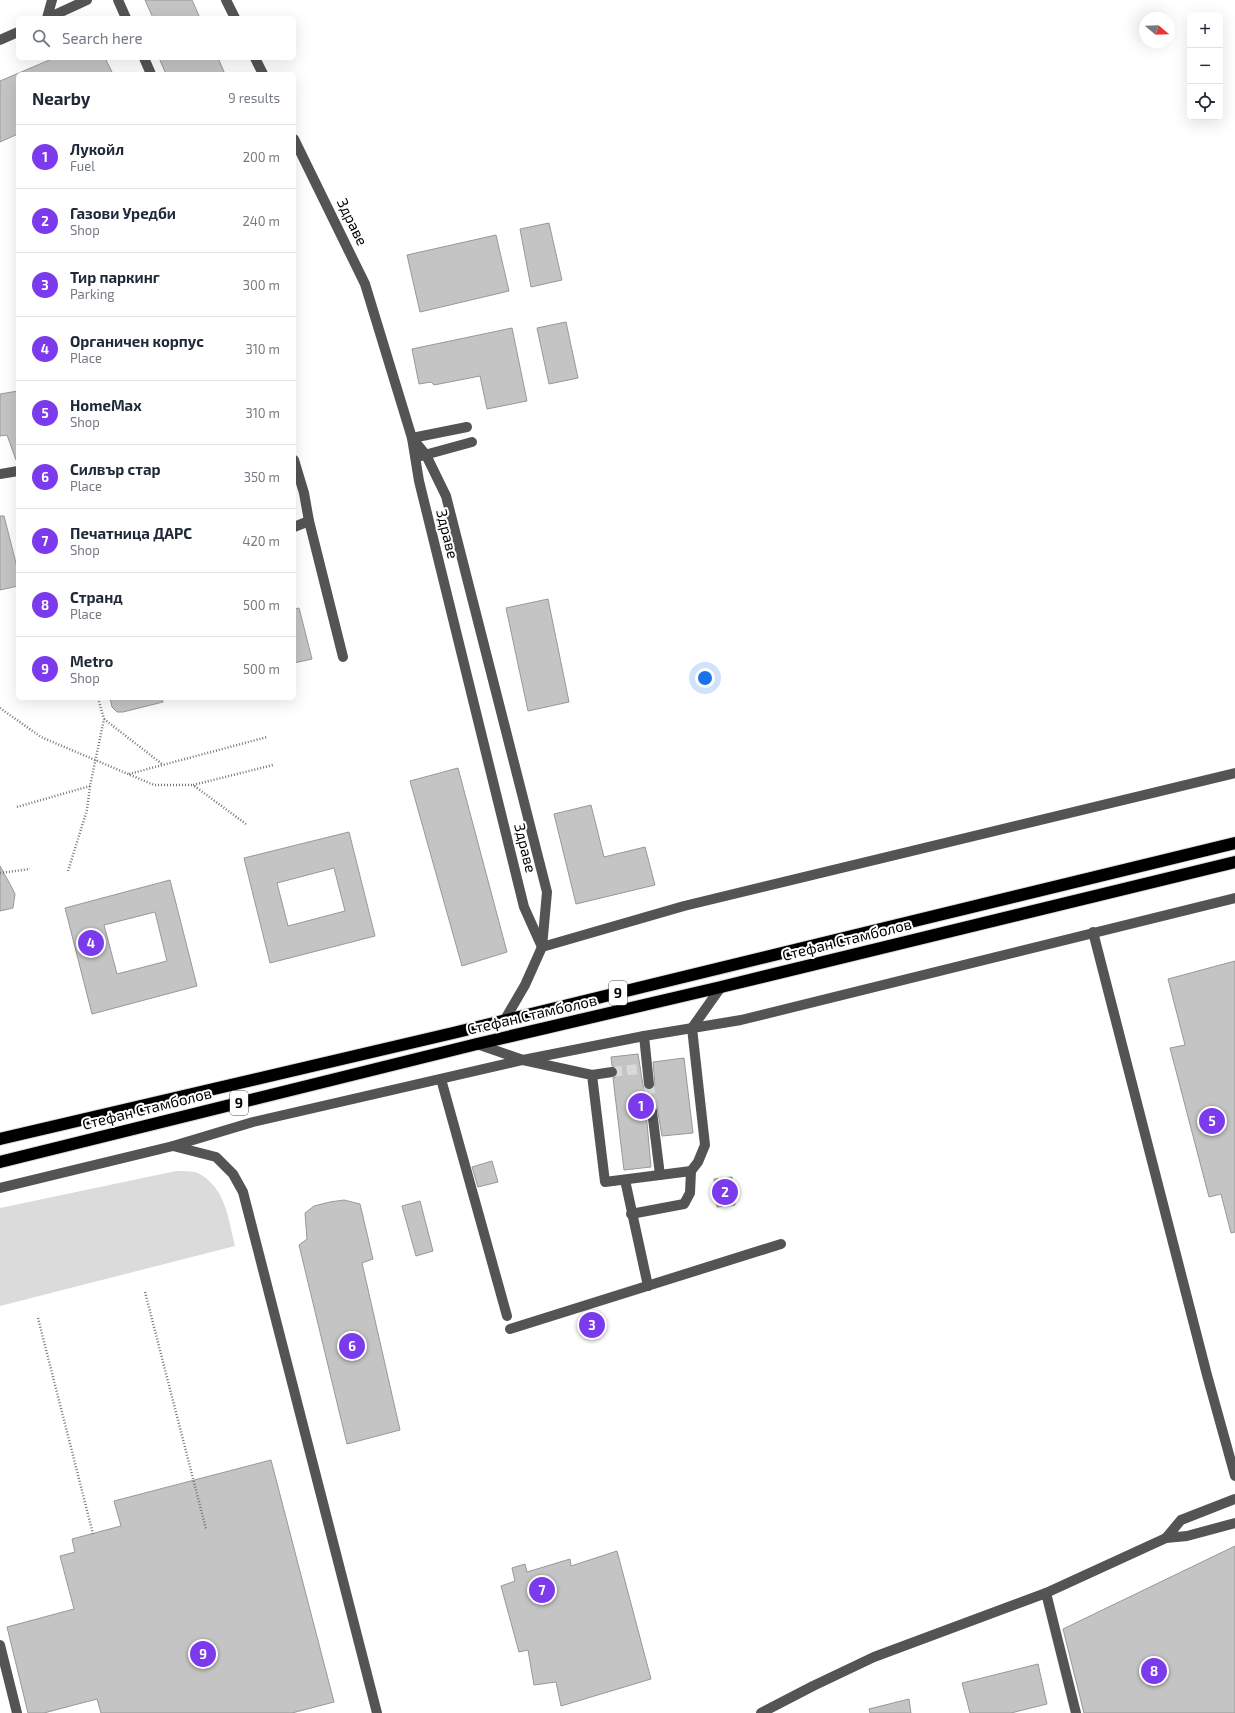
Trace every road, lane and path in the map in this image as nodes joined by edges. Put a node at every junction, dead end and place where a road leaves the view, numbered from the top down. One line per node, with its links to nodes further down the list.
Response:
1 (52, 0): 5 (street)
2 (87, 0): 6 (street)
3 (118, 0): 7 (street)
4 (226, 0): 8 (street)
5 (48, 16)
6 (51, 16)
7 (125, 16)
8 (234, 16)
9 (16, 33): 10 (street)
10 (0, 40)
11 (145, 60): 13 (street)
12 (256, 60): 14 (street)
13 (150, 72)
14 (261, 72)
15 (296, 143): 17 (street, Здраве)
16 (467, 427): 17 (street)
17 (412, 438): 19 (street); 20 (street, Здраве)
18 (472, 442): 19 (street)
19 (426, 455): 20 (street); 47 (street)
20 (415, 458): 47 (street, Здраве)
21 (296, 467): 24 (street)
22 (16, 471): 23 (street)
23 (0, 474)
24 (309, 521): 25 (street); 26 (street)
25 (296, 526)
26 (343, 657)
27 (99, 700): 29 (path)
28 (0, 708): 31 (path)
29 (104, 719): 31 (path); 32 (path)
30 (267, 737): 32 (path)
31 (96, 759): 35 (path); 37 (path)
32 (162, 764): 35 (path)
33 (273, 765): 36 (path)
34 (1235, 773): 47 (street)
35 (129, 774): 36 (path)
36 (193, 785): 39 (path)
37 (90, 786): 38 (path); 43 (path)
38 (17, 807)
39 (246, 824)
40 (1235, 843): 49 (highway, Стефан Стамболов / 9)
41 (1235, 862): 48 (highway, Стефан Стамболов / 9)
42 (30, 869): 44 (path)
43 (68, 871)
44 (0, 873)
45 (1235, 898): 46 (street)
46 (1093, 932): 50 (street); 73 (street)
47 (542, 948): 49 (street)
48 (721, 987): 50 (street); 52 (highway, Стефан Стамболов / 9)
49 (504, 1021): 59 (highway, Стефан Стамболов / 9)
50 (692, 1028): 51 (street); 62 (street)
51 (644, 1036): 53 (street); 57 (street)
52 (477, 1044): 53 (street); 61 (highway, Стефан Стамболов / 9)
53 (523, 1060): 55 (street); 56 (street)
54 (612, 1072): 55 (street)
55 (592, 1075): 64 (street)
56 (441, 1079): 60 (street); 70 (street)
57 (649, 1084)
58 (652, 1111): 63 (street)
59 (0, 1139)
60 (173, 1146): 65 (street); 82 (street)
61 (0, 1162)
62 (691, 1171): 63 (street); 66 (street)
63 (660, 1175): 64 (street)
64 (624, 1180): 66 (street)
65 (0, 1188)
66 (631, 1214): 68 (street)
67 (781, 1244): 68 (street)
68 (648, 1286): 72 (street)
69 (145, 1292): 76 (path)
70 (507, 1316)
71 (38, 1318): 77 (path)
72 (510, 1329)
73 (1235, 1476)
74 (1235, 1499): 78 (street)
75 (1235, 1523): 78 (street)
76 (206, 1529)
77 (94, 1534)
78 (1166, 1538): 79 (street)
79 (1046, 1593): 83 (street); 84 (street)
80 (0, 1644): 81 (street)
81 (17, 1713)
82 (377, 1713)
83 (761, 1713)
84 (1076, 1713)

